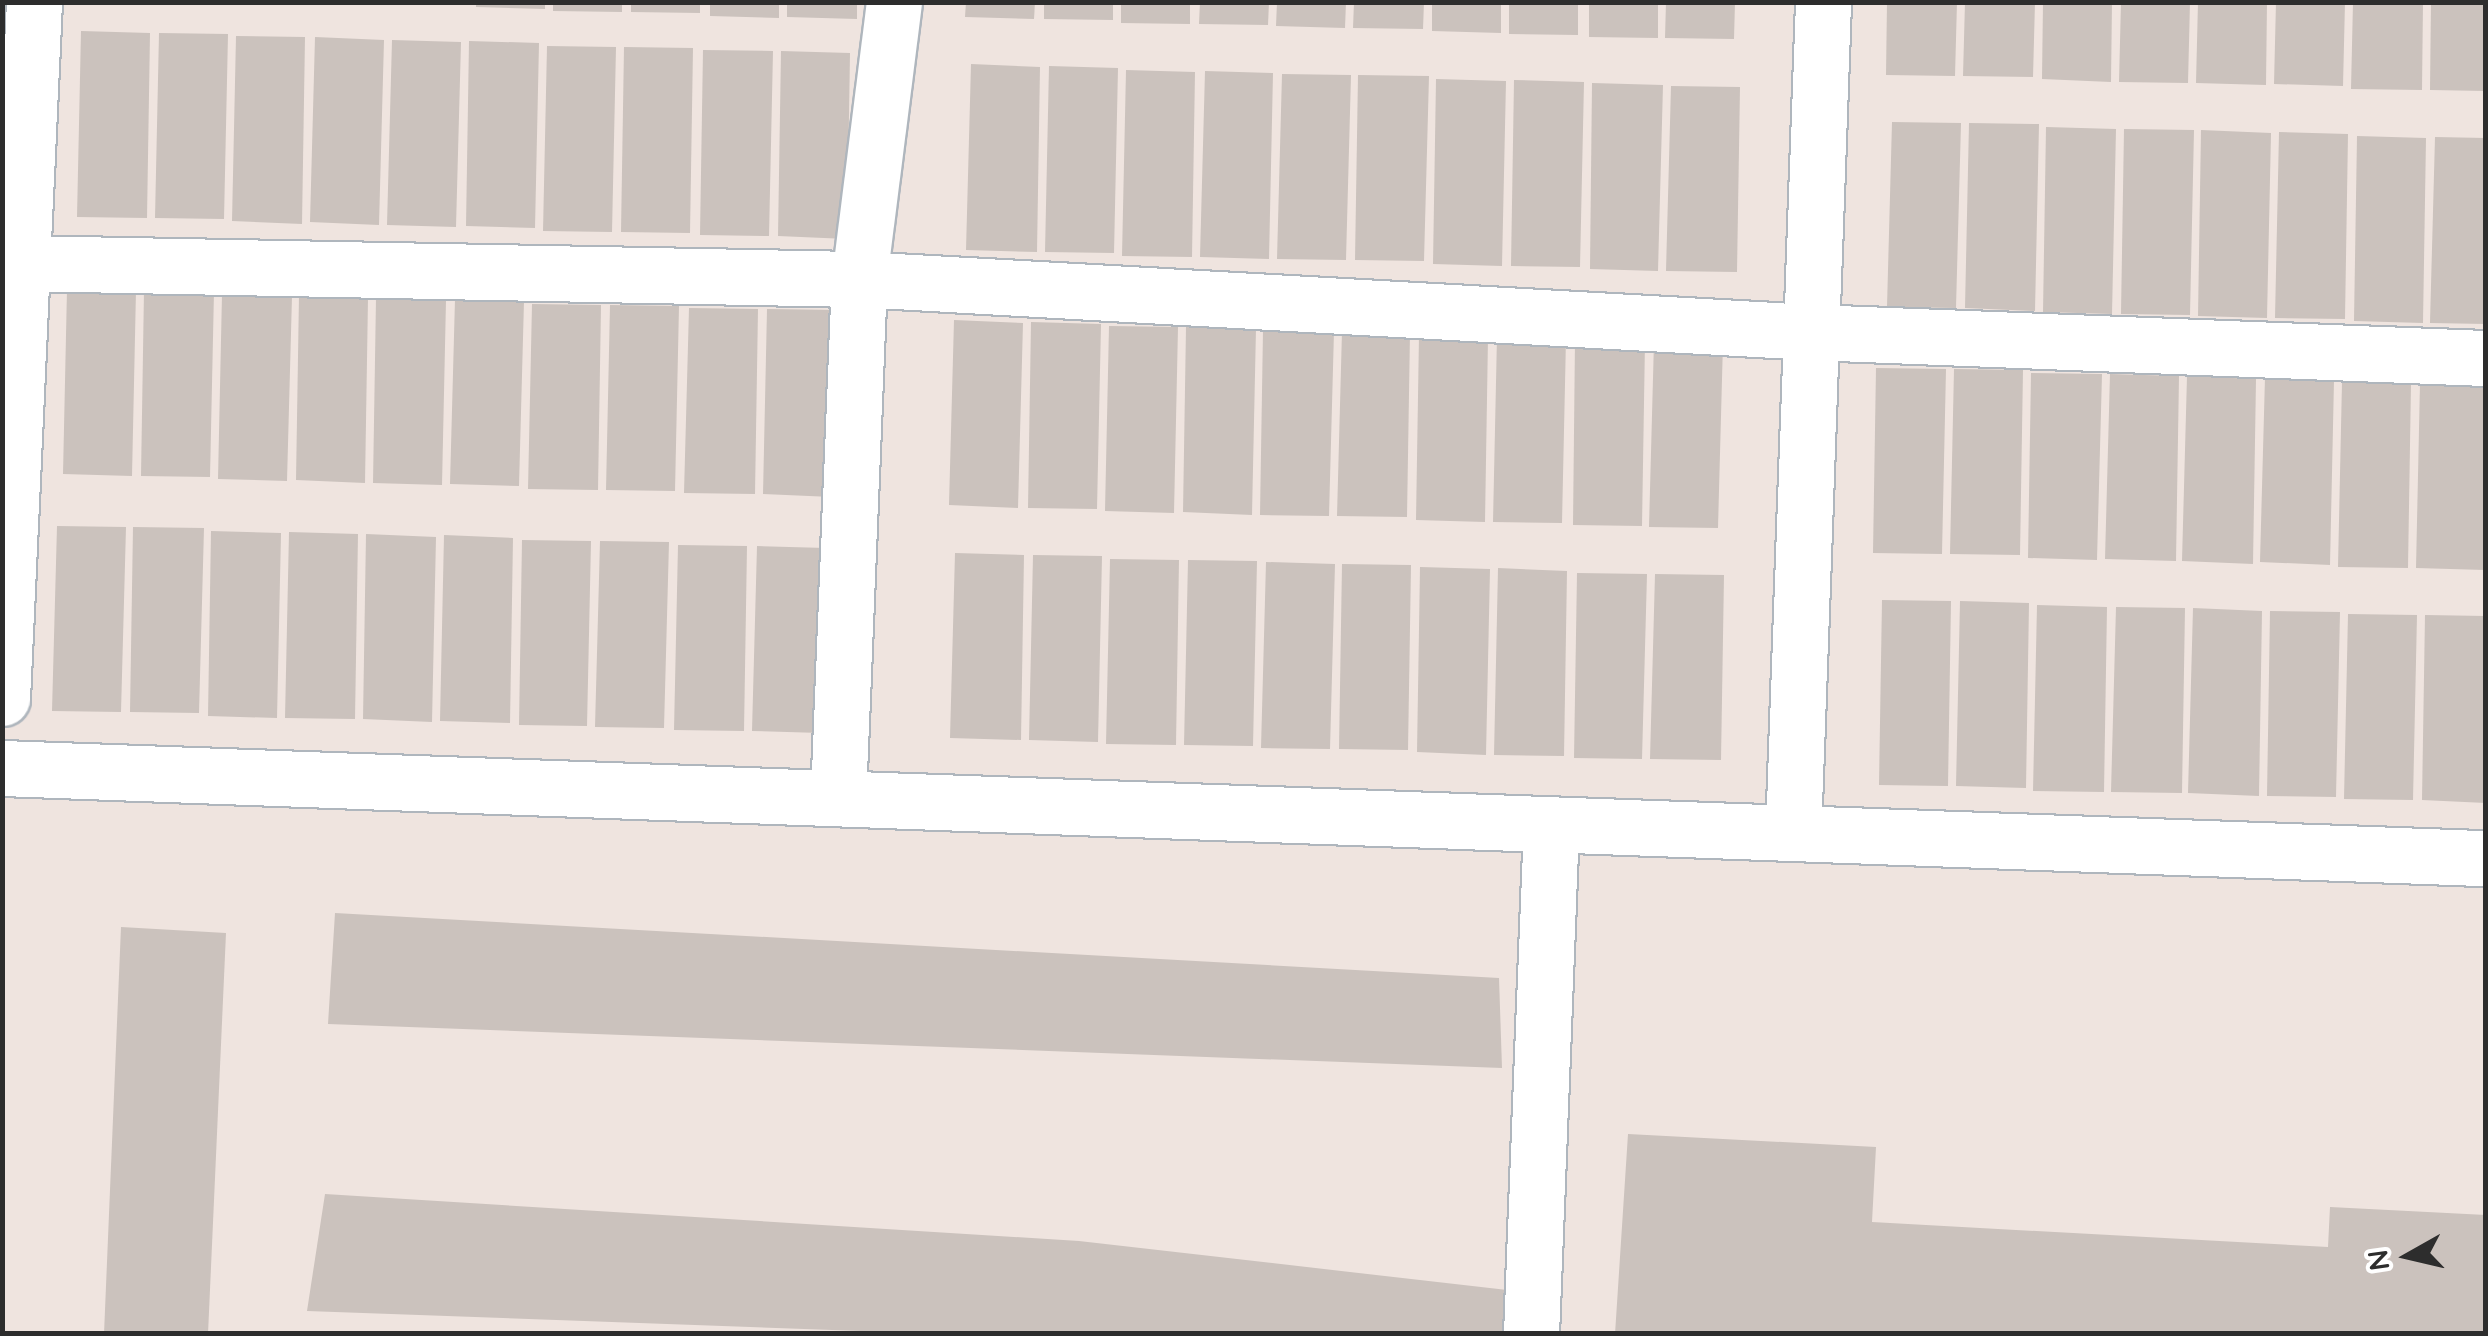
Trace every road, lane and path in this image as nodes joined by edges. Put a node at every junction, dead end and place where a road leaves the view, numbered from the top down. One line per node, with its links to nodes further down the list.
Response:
1 (34, 2): 4 (street)
2 (894, 2): 5 (street)
3 (1824, 2): 6 (street)
4 (22, 263): 5 (street); 8 (street)
5 (859, 279): 6 (street); 10 (street)
6 (1812, 332): 7 (street); 12 (street)
7 (2486, 358)
8 (2, 698)
9 (2, 768): 10 (street)
10 (838, 797): 11 (street)
11 (1551, 824): 12 (street); 14 (street)
12 (1793, 833): 13 (street)
13 (2486, 858)
14 (1532, 1334)

